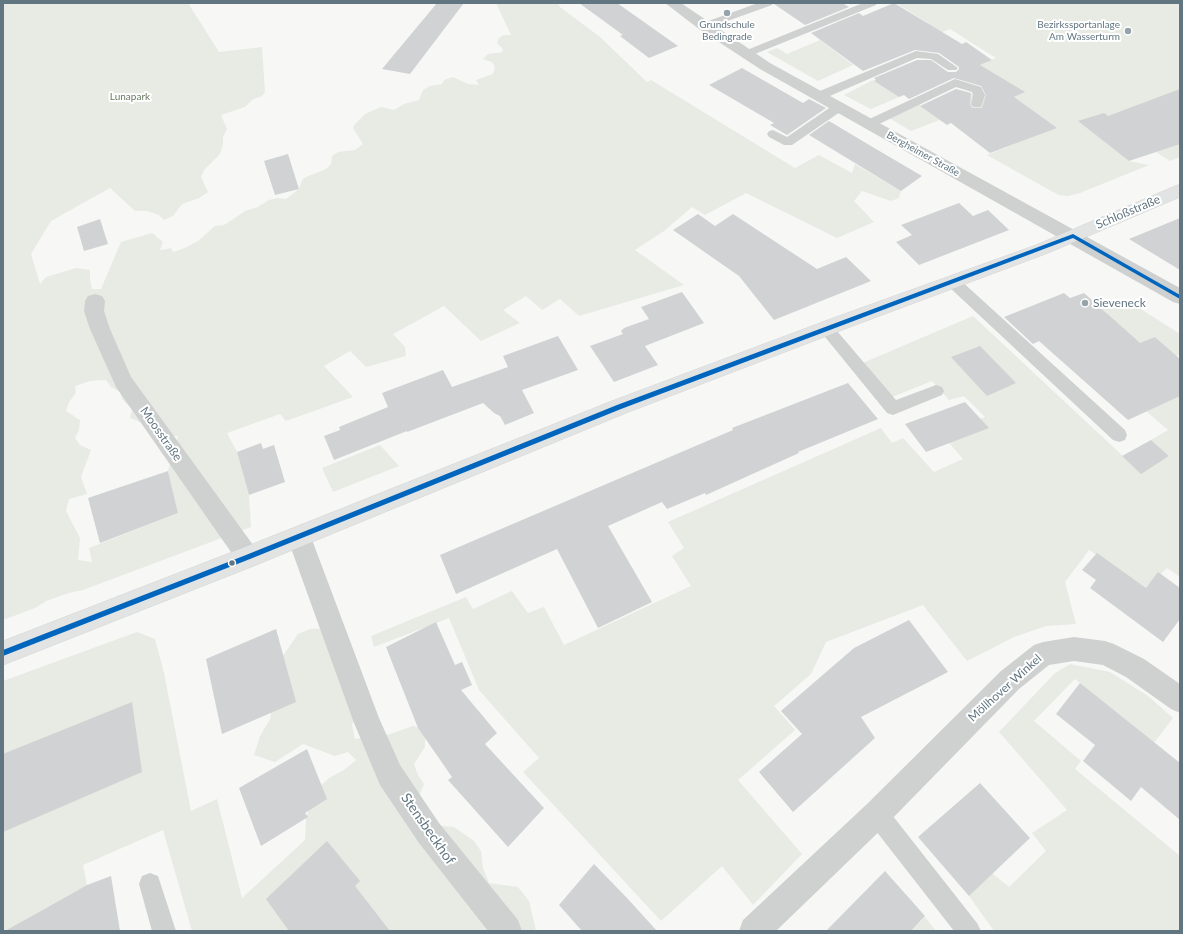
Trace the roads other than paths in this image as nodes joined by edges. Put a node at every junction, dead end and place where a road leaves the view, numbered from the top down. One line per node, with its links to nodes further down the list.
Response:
1 (672, 3): 4 (street, Bergheimer Straße)
2 (768, 3): 4 (lane)
3 (872, 3): 5 (lane)
4 (704, 26): 5 (street, Bergheimer Straße)
5 (746, 54): 7 (street, Bergheimer Straße)
6 (952, 68): 7 (lane)
7 (819, 96): 9 (street, Bergheimer Straße)
8 (977, 104): 10 (lane)
9 (839, 108): 10 (street, Bergheimer Straße); 11 (lane)
10 (869, 124): 13 (street, Bergheimer Straße)
11 (773, 134)
12 (1180, 190): 13 (street, Schloßstraße)
13 (1073, 236): 14 (street, Schloßstraße); 15 (street, Bergheimer Straße)
14 (953, 282): 17 (street, Schloßstraße); 19 (lane)
15 (1180, 297)
16 (95, 301): 21 (street, Moosstraße)
17 (826, 328): 18 (lane); 20 (street, Schloßstraße)
18 (936, 391)
19 (1119, 435)
20 (298, 537): 21 (street, Schloßstraße); 27 (street, Stensbeckhof)
21 (248, 557): 22 (street, Schloßstraße)
22 (3, 653)
23 (1180, 700): 24 (street, Möllhover Winkel)
24 (877, 814): 28 (street, Möllhover Winkel); 29 (lane)
25 (150, 884): 26 (lane)
26 (164, 931)
27 (507, 931)
28 (754, 931)
29 (969, 931)

